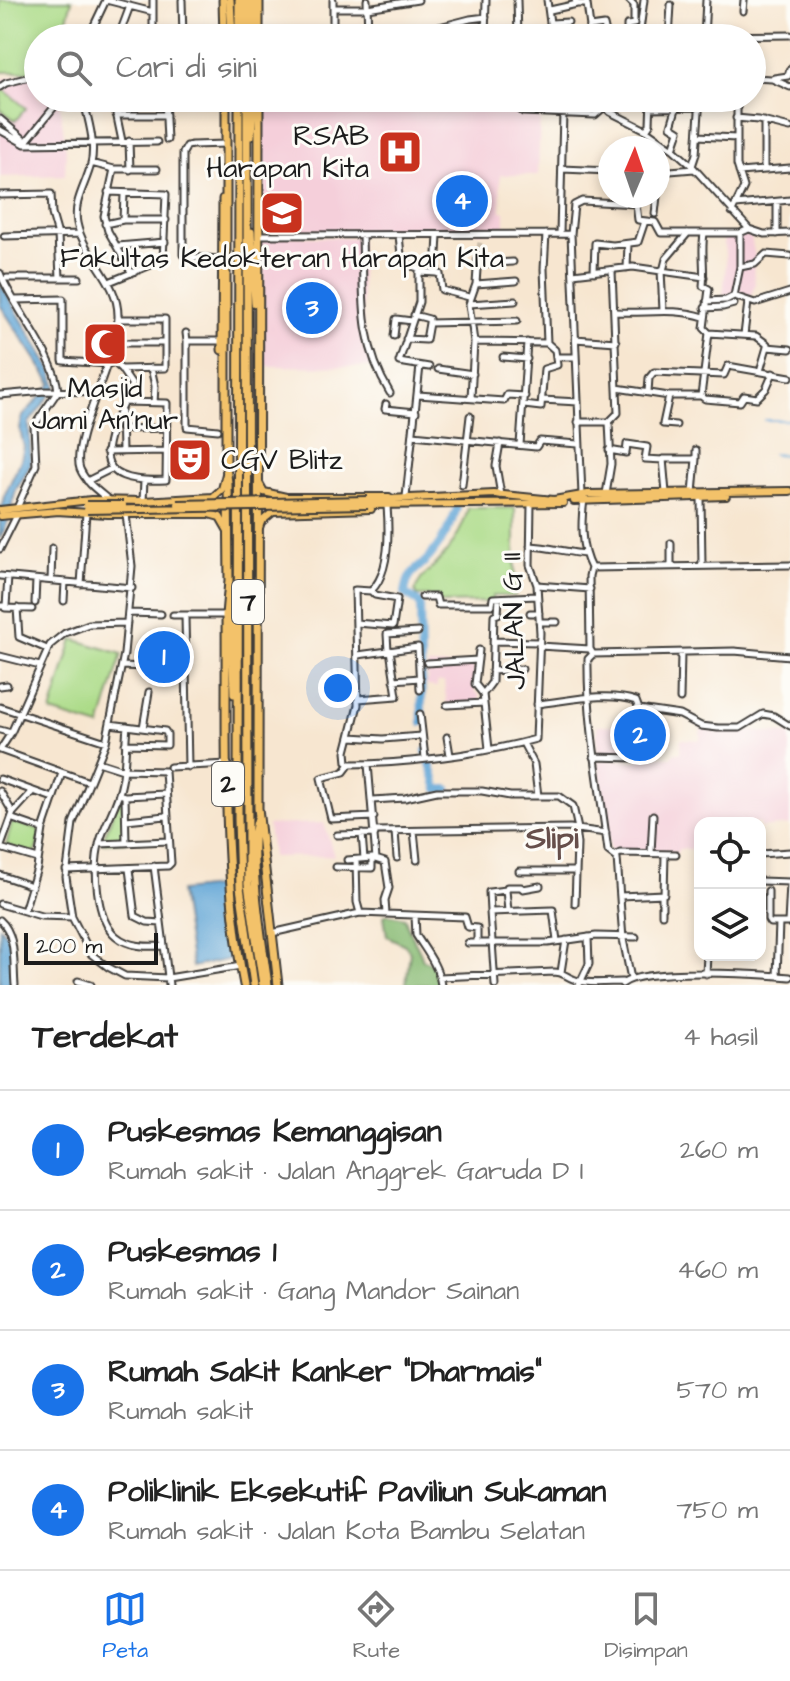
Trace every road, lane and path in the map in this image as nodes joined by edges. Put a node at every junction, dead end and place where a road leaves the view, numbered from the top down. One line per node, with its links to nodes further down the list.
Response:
1 (96, 0): 19 (street)
2 (153, 0): 27 (street)
3 (182, 0): 34 (street)
4 (223, 0): 35 (highway)
5 (230, 0): 36 (highway)
6 (239, 0): 37 (highway)
7 (249, 0): 38 (highway); 39 (highway)
8 (259, 0): 40 (highway)
9 (333, 0): 23 (street)
10 (367, 0): 24 (street)
11 (418, 0): 24 (street)
12 (486, 0): 28 (street)
13 (517, 0): 45 (street)
14 (547, 0): 25 (street)
15 (629, 0): 47 (street)
16 (644, 0): 48 (street)
17 (706, 0): 50 (street)
18 (744, 0): 26 (street)
19 (106, 1): 22 (street); 31 (street)
20 (576, 2): 25 (street); 46 (street)
21 (671, 5): 49 (street)
22 (130, 6): 27 (street); 32 (street)
23 (333, 8): 24 (street); 41 (street)
24 (367, 8): 42 (street)
25 (550, 10): 30 (street)
26 (743, 11)
27 (153, 12): 33 (street)
28 (486, 17): 43 (street); 44 (street)
29 (568, 22): 30 (street)
30 (551, 23)
31 (95, 24)
32 (123, 24)
33 (153, 24)
34 (183, 24)
35 (224, 24)
36 (231, 24)
37 (239, 24)
38 (247, 24)
39 (252, 24)
40 (259, 24)
41 (333, 24)
42 (368, 24)
43 (451, 24)
44 (486, 24)
45 (518, 24)
46 (590, 24)
47 (634, 24)
48 (641, 24)
49 (670, 24)
50 (705, 24)
51 (790, 35): 52 (street)
52 (766, 36)
53 (790, 69): 55 (street)
54 (24, 78): 57 (street)
55 (774, 78)
56 (766, 79): 58 (street)
57 (0, 87)
58 (790, 87)
59 (50, 112): 93 (street)
60 (86, 112): 89 (street)
61 (115, 112): 77 (street)
62 (166, 112): 78 (street)
63 (226, 112): 94 (highway, 2)
64 (237, 112): 86 (highway)
65 (243, 112): 86 (highway, 7)
66 (243, 112): 95 (highway, 7)
67 (254, 112): 95 (highway)
68 (256, 112): 135 (highway, 2)
69 (523, 112): 70 (street)
70 (563, 112): 71 (street); 102 (street)
71 (598, 112)
72 (611, 112): 84 (street)
73 (650, 112): 84 (street)
74 (675, 112): 96 (street)
75 (700, 112): 85 (street)
76 (736, 112): 79 (street)
77 (116, 115): 78 (street); 90 (street)
78 (166, 115): 88 (street)
79 (736, 118): 81 (street); 87 (street)
80 (0, 119): 93 (street)
81 (764, 121): 82 (street); 103 (street)
82 (790, 128)
83 (0, 130): 93 (street)
84 (646, 130): 96 (street)
85 (698, 136): 87 (street); 98 (street)
86 (238, 137): 199 (highway, 7)
87 (736, 138): 107 (street)
88 (167, 140)
89 (92, 141): 90 (street); 93 (street); 97 (street)
90 (122, 141): 91 (street)
91 (129, 141): 92 (street); 104 (street)
92 (157, 142)
93 (26, 143)
94 (226, 144): 109 (highway, 2); 146 (street)
95 (247, 144): 118 (highway, 7)
96 (673, 149): 98 (street)
97 (91, 163): 100 (street); 127 (street)
98 (693, 168): 106 (street); 116 (street)
99 (790, 168): 103 (street)
100 (114, 169): 104 (street); 108 (street)
101 (157, 169): 104 (street)
102 (562, 169): 105 (street); 130 (street)
103 (764, 169): 107 (street)
104 (130, 170)
105 (598, 170)
106 (670, 171)
107 (739, 172): 114 (street)
108 (108, 192): 110 (street); 122 (street)
109 (227, 192): 146 (highway); 168 (highway, 2)
110 (124, 194): 119 (street); 120 (street)
111 (0, 195): 134 (street)
112 (790, 200): 113 (street)
113 (777, 203): 114 (street); 133 (street)
114 (736, 205): 116 (street)
115 (656, 208): 117 (street)
116 (732, 212): 123 (street)
117 (655, 214)
118 (247, 218): 184 (highway); 200 (highway, 7)
119 (123, 220): 120 (street); 122 (street)
120 (166, 220): 140 (street)
121 (645, 221): 124 (street); 131 (street); 142 (street)
122 (105, 224): 143 (street)
123 (749, 229): 125 (street); 133 (street)
124 (688, 233): 132 (street); 151 (street)
125 (740, 233): 132 (street); 149 (street)
126 (790, 233): 133 (street)
127 (80, 234): 134 (street); 164 (street)
128 (480, 234): 129 (street); 138 (street); 141 (street)
129 (546, 234): 130 (street); 196 (street)
130 (560, 234): 131 (street)
131 (571, 234): 158 (street)
132 (704, 234): 159 (street)
133 (777, 234)
134 (58, 235): 139 (street); 161 (street)
135 (259, 235): 136 (street); 184 (highway, 2)
136 (362, 235): 137 (street); 222 (street)
137 (399, 235): 138 (street); 153 (street)
138 (438, 235): 157 (street)
139 (4, 236)
140 (165, 242): 143 (street); 156 (street)
141 (480, 242)
142 (628, 244): 150 (street); 154 (street)
143 (118, 246): 156 (street)
144 (478, 255): 148 (street)
145 (790, 256): 149 (street)
146 (222, 259): 168 (highway)
147 (513, 262): 148 (street)
148 (478, 264): 165 (street)
149 (740, 267): 169 (street)
150 (627, 268): 151 (street); 152 (street)
151 (662, 270): 159 (street); 174 (street)
152 (612, 271): 154 (street); 175 (street)
153 (419, 272): 157 (street); 177 (street)
154 (594, 272): 158 (street)
155 (0, 273): 167 (street)
156 (132, 273): 164 (street)
157 (436, 273): 170 (street)
158 (573, 274): 188 (street)
159 (704, 277): 173 (street)
160 (7, 278): 161 (street)
161 (60, 278): 162 (street)
162 (79, 278)
163 (516, 281): 165 (street)
164 (109, 282): 178 (street)
165 (476, 284): 170 (street)
166 (790, 292): 172 (street)
167 (14, 300): 205 (street); 219 (street)
168 (224, 300): 190 (highway); 243 (highway, 2)
169 (734, 300): 172 (street); 173 (street)
170 (469, 301): 171 (street); 181 (street)
171 (515, 301)
172 (748, 302): 185 (street)
173 (706, 304): 176 (street)
174 (663, 311): 175 (street); 176 (street)
175 (616, 312): 193 (street)
176 (704, 317): 183 (street)
177 (413, 318): 180 (street); 186 (street); 187 (street)
178 (118, 319): 194 (street); 195 (street)
179 (517, 321): 181 (street)
180 (429, 323): 181 (street); 187 (street)
181 (472, 323): 191 (street)
182 (186, 333): 189 (street)
183 (709, 333): 185 (street); 215 (street)
184 (258, 335): 258 (highway, 2)
185 (744, 335): 197 (street)
186 (394, 336)
187 (406, 339): 206 (street)
188 (575, 339): 193 (street); 203 (street)
189 (187, 341): 190 (street); 243 (street)
190 (222, 341): 243 (highway)
191 (475, 342): 192 (street); 214 (street)
192 (527, 342): 196 (street); 204 (street)
193 (616, 342): 218 (street)
194 (115, 343): 195 (street); 205 (street)
195 (165, 343): 209 (street)
196 (547, 343): 202 (street)
197 (767, 347): 198 (street); 212 (street)
198 (790, 349)
199 (237, 351): 200 (highway); 349 (highway, 7)
200 (247, 351): 481 (highway, 7)
201 (503, 357): 204 (street)
202 (557, 357): 203 (street); 229 (street)
203 (576, 357): 231 (street)
204 (527, 359): 225 (street)
205 (110, 362): 210 (street); 220 (street)
206 (420, 366): 207 (street); 224 (street)
207 (429, 367)
208 (137, 368): 209 (street); 210 (street); 217 (street)
209 (151, 368): 232 (street)
210 (121, 369): 217 (street)
211 (438, 369): 214 (street)
212 (760, 371): 213 (street); 215 (street)
213 (773, 373): 216 (street); 227 (street)
214 (473, 374): 228 (street)
215 (704, 375): 221 (street); 227 (street)
216 (790, 377)
217 (132, 383): 230 (street)
218 (617, 388): 221 (street); 239 (street)
219 (57, 391): 220 (street); 223 (street); 279 (street)
220 (99, 392): 260 (street)
221 (648, 392): 226 (street)
222 (390, 393)
223 (0, 395)
224 (418, 395): 228 (street); 236 (street)
225 (525, 396): 228 (street); 234 (street)
226 (669, 396): 227 (street); 240 (street)
227 (701, 396)
228 (471, 398)
229 (542, 400): 231 (street); 234 (street)
230 (124, 402): 232 (street); 235 (street)
231 (578, 402): 238 (street)
232 (154, 403): 241 (street)
233 (386, 404): 236 (street)
234 (524, 405): 248 (street)
235 (121, 409): 242 (street); 252 (street)
236 (416, 412): 244 (street)
237 (470, 416): 245 (street)
238 (578, 422): 239 (street); 247 (street)
239 (609, 422): 249 (street)
240 (676, 425)
241 (166, 428): 242 (street); 251 (street)
242 (123, 429): 253 (street)
243 (222, 433): 257 (highway, 2)
244 (413, 435): 245 (street); 268 (street)
245 (468, 439): 246 (street); 261 (street)
246 (500, 443): 248 (street); 267 (street)
247 (578, 444): 248 (street); 269 (street)
248 (520, 445)
249 (609, 450): 255 (street); 265 (street)
250 (696, 450): 254 (street)
251 (166, 451): 253 (street); 259 (street)
252 (106, 452): 253 (street); 256 (street)
253 (122, 452)
254 (696, 459): 255 (street); 263 (street)
255 (663, 460): 262 (street)
256 (111, 469): 259 (street); 260 (street)
257 (226, 474): 271 (main road); 285 (highway, 2)
258 (258, 479): 266 (main road); 284 (highway, 2)
259 (144, 480): 274 (street)
260 (88, 483): 273 (street); 277 (street)
261 (462, 485)
262 (666, 493): 263 (main road); 265 (main road)
263 (693, 493): 264 (main road)
264 (790, 493): 270 (main road)
265 (606, 494): 269 (main road)
266 (272, 495): 272 (main road); 280 (main road)
267 (501, 495): 268 (main road); 269 (main road)
268 (406, 497): 272 (main road)
269 (583, 497): 270 (main road); 276 (main road); 290 (street)
270 (701, 497): 293 (street)
271 (202, 498): 274 (main road); 283 (main road)
272 (393, 498): 275 (main road)
273 (110, 501): 274 (main road); 277 (main road)
274 (143, 501)
275 (368, 502): 277 (main road, bridge); 278 (main road)
276 (531, 504): 278 (main road); 287 (street, JALAN G II)
277 (88, 507): 279 (main road); 282 (main road); 301 (street)
278 (386, 508): 280 (main road); 305 (street)
279 (15, 512): 281 (main road); 289 (street)
280 (273, 512): 284 (main road)
281 (0, 513)
282 (126, 514): 283 (main road); 303 (street)
283 (204, 514): 285 (main road)
284 (259, 528): 394 (highway, 2)
285 (228, 532): 299 (highway, 2)
286 (671, 543): 292 (street)
287 (530, 546): 290 (street); 302 (street, JALAN G II)
288 (52, 548): 298 (street)
289 (0, 549)
290 (585, 554): 294 (street)
291 (790, 565): 293 (street)
292 (671, 566): 293 (street); 294 (street)
293 (702, 566)
294 (591, 568): 304 (street)
295 (0, 576): 296 (street)
296 (8, 577): 297 (street); 310 (street)
297 (36, 580): 298 (street); 311 (street)
298 (51, 581): 300 (street)
299 (229, 581): 317 (highway, 2); 349 (highway)
300 (65, 582): 301 (street); 309 (street)
301 (81, 584): 303 (street)
302 (537, 585): 304 (street); 306 (street, JALAN G II)
303 (132, 588): 312 (street)
304 (590, 589): 329 (street)
305 (371, 591): 322 (street); 322 (street)
306 (537, 596): 308 (street); 314 (street, JALAN G II)
307 (422, 597): 308 (street)
308 (499, 598): 324 (street)
309 (64, 601)
310 (0, 607): 311 (street)
311 (17, 608): 326 (street)
312 (129, 613): 315 (street); 321 (street)
313 (530, 613): 314 (street)
314 (539, 613): 319 (street, JALAN G II)
315 (161, 614)
316 (173, 615): 318 (street)
317 (226, 615): 318 (street); 375 (highway, 2)
318 (185, 616): 378 (street)
319 (539, 622): 320 (street); 325 (street, JALAN G II)
320 (557, 622)
321 (127, 623): 326 (street); 337 (street)
322 (356, 623): 331 (street)
323 (418, 632): 327 (street)
324 (493, 641): 325 (street); 340 (street)
325 (539, 644): 329 (street); 351 (street, JALAN G II)
326 (47, 649): 336 (street)
327 (389, 650): 331 (street); 341 (street); 342 (street)
328 (479, 650): 334 (street)
329 (592, 651): 330 (street); 347 (street)
330 (681, 653): 333 (street); 348 (street)
331 (358, 655): 346 (street)
332 (0, 656): 336 (street)
333 (790, 656)
334 (478, 660): 335 (street); 345 (street)
335 (427, 663)
336 (40, 666): 354 (street)
337 (122, 666): 338 (street); 356 (street)
338 (168, 668)
339 (522, 669): 340 (street)
340 (492, 671): 345 (street)
341 (420, 678): 342 (street); 343 (street)
342 (394, 680): 346 (street)
343 (420, 690)
344 (149, 692): 359 (street)
345 (483, 694): 350 (street)
346 (358, 699): 363 (street)
347 (588, 699): 351 (street); 358 (street); 371 (street)
348 (680, 699)
349 (238, 703): 480 (highway, 7)
350 (484, 703): 352 (street); 368 (street)
351 (537, 704): 366 (street, JALAN G II)
352 (447, 705)
353 (0, 707): 354 (street)
354 (21, 712): 361 (street); 365 (street)
355 (420, 714): 362 (street)
356 (110, 724): 357 (street); 365 (street)
357 (127, 726): 359 (street); 367 (street)
358 (790, 726)
359 (143, 728): 367 (street)
360 (0, 730): 361 (street)
361 (11, 733): 369 (street)
362 (421, 736): 363 (street); 372 (street)
363 (351, 737): 376 (street)
364 (447, 737): 370 (street)
365 (106, 742): 374 (street)
366 (523, 743): 368 (street); 388 (street)
367 (125, 744): 380 (street)
368 (489, 749): 370 (street)
369 (0, 750): 381 (street)
370 (450, 755): 372 (street)
371 (594, 757): 373 (street); 399 (street)
372 (427, 758): 377 (street)
373 (636, 758)
374 (98, 762): 380 (street); 383 (street)
375 (228, 764): 378 (street); 463 (highway, 2)
376 (350, 764): 377 (street); 395 (street)
377 (368, 764): 390 (street)
378 (188, 767): 379 (street)
379 (168, 769): 380 (street); 386 (street)
380 (123, 770): 387 (street)
381 (62, 773): 383 (street); 389 (street)
382 (0, 779): 385 (street)
383 (89, 782): 425 (street)
384 (0, 791): 392 (street)
385 (33, 791): 389 (street); 392 (street)
386 (166, 794): 387 (street); 393 (street)
387 (122, 795): 396 (street); 407 (street)
388 (538, 796): 390 (street); 398 (street)
389 (53, 798): 397 (street)
390 (373, 800): 395 (street)
391 (653, 815): 410 (street)
392 (13, 816): 397 (street); 408 (street)
393 (166, 816): 396 (street); 405 (street)
394 (259, 816): 452 (highway, 2); 481 (highway)
395 (374, 817): 402 (street)
396 (126, 820): 406 (street)
397 (43, 829): 417 (street)
398 (576, 829): 399 (street); 400 (street); 428 (street)
399 (605, 829): 414 (street)
400 (414, 831): 401 (street); 420 (street)
401 (395, 832): 402 (street); 416 (street)
402 (375, 833): 403 (street); 415 (street)
403 (362, 834): 404 (street); 418 (street)
404 (337, 835)
405 (169, 841): 406 (street); 422 (street)
406 (126, 843): 407 (street)
407 (99, 844): 426 (street)
408 (0, 848): 417 (street)
409 (790, 852): 412 (street)
410 (651, 853): 413 (street); 414 (street)
411 (676, 854): 413 (street)
412 (766, 854)
413 (665, 855): 436 (street)
414 (615, 856): 437 (street)
415 (374, 858): 418 (street); 421 (street); 445 (street)
416 (397, 858)
417 (38, 859): 432 (street)
418 (364, 859): 421 (street)
419 (347, 860): 421 (street)
420 (417, 860)
421 (356, 864): 423 (street); 444 (street)
422 (154, 866): 424 (street); 450 (street)
423 (336, 867)
424 (129, 869): 426 (street); 450 (street)
425 (66, 870): 426 (street); 448 (street)
426 (96, 871): 461 (street)
427 (519, 871): 428 (street)
428 (575, 871): 439 (street)
429 (0, 875): 432 (street)
430 (766, 881): 431 (street)
431 (790, 883): 451 (street)
432 (32, 886): 441 (street)
433 (540, 886): 434 (street)
434 (506, 890): 442 (street); 443 (street)
435 (768, 891): 440 (street)
436 (662, 895): 437 (street); 446 (street)
437 (620, 896): 455 (street)
438 (0, 904): 441 (street)
439 (575, 904)
440 (768, 904): 451 (street)
441 (24, 911): 448 (street)
442 (508, 911): 443 (street); 457 (street)
443 (490, 912): 459 (street)
444 (360, 913): 445 (street); 452 (street)
445 (386, 914): 447 (street)
446 (662, 914)
447 (415, 916): 458 (street); 469 (street)
448 (72, 917): 466 (street)
449 (0, 920): 476 (street)
450 (161, 923): 461 (street)
451 (779, 923): 468 (street)
452 (272, 933): 482 (highway, 2)
453 (588, 937): 455 (street); 456 (street); 474 (street)
454 (636, 937): 455 (street)
455 (623, 939): 471 (street)
456 (566, 940): 457 (street); 464 (street)
457 (557, 941): 459 (street)
458 (477, 942): 459 (street); 460 (street)
459 (491, 942): 467 (street)
460 (468, 943)
461 (164, 946): 473 (street)
462 (707, 961): 465 (street)
463 (241, 966): 473 (street); 479 (highway, 2)
464 (561, 972): 467 (street); 474 (street)
465 (706, 974): 468 (street); 471 (street)
466 (125, 976): 473 (street); 478 (street)
467 (494, 976): 469 (street); 484 (street)
468 (777, 976): 470 (street)
469 (439, 977): 483 (street)
470 (790, 977)
471 (631, 979): 475 (street)
472 (78, 981): 477 (street)
473 (168, 982)
474 (580, 983): 475 (street)
475 (622, 983)
476 (15, 985)
477 (91, 985)
478 (122, 985)
479 (244, 985)
480 (254, 985)
481 (265, 985)
482 (278, 985)
483 (441, 985)
484 (495, 985)

